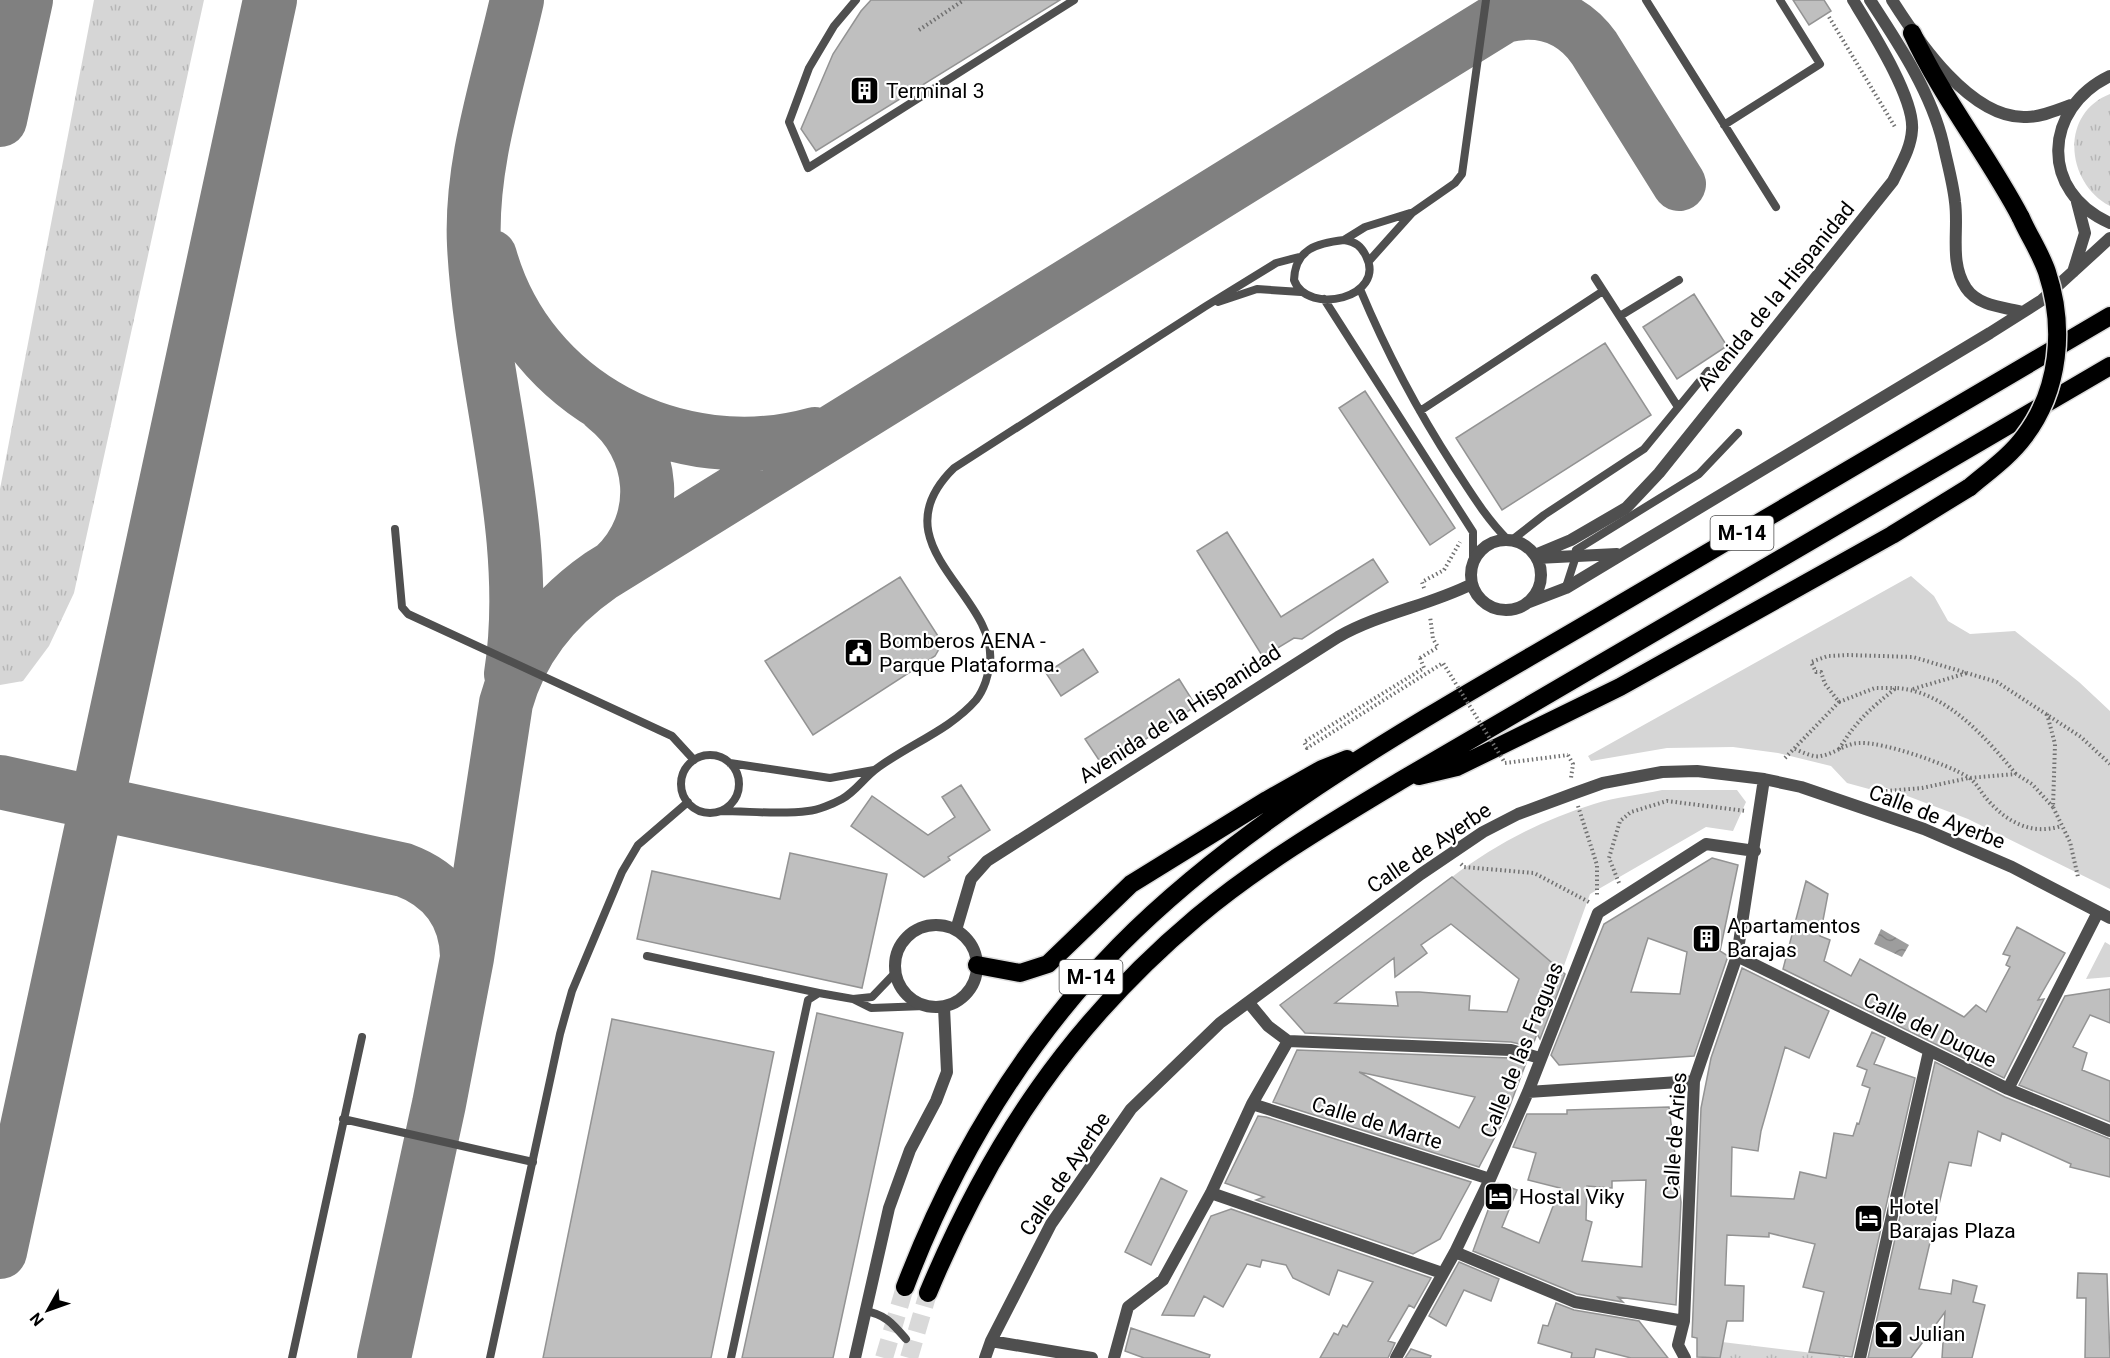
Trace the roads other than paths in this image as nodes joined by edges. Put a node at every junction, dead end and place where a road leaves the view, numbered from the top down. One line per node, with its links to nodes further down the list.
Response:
1 (856, 0): 2 (lane)
2 (1074, 0)
3 (1486, 0): 15 (lane)
4 (1646, 0): 12 (lane)
5 (1780, 0): 12 (lane)
6 (1853, 0): 39 (street, Avenida de la Hispanidad)
7 (1870, 0): 29 (street)
8 (1892, 0): 9 (street)
9 (1912, 33): 11 (street); 51 (highway, bridge)
10 (2110, 76): 11 (street)
11 (2071, 105): 13 (street)
12 (1724, 125): 14 (lane)
13 (2077, 201): 16 (street); 21 (street)
14 (1776, 207)
15 (1412, 213): 18 (lane); 20 (lane)
16 (2110, 223)
17 (2110, 238): 21 (street, Avenida de la Hispanidad)
18 (1344, 240): 19 (lane); 20 (lane)
19 (1299, 257): 26 (lane); 28 (lane)
20 (1369, 261): 24 (lane)
21 (2072, 275): 29 (street, Avenida de la Hispanidad)
22 (1595, 278): 25 (lane)
23 (1679, 280): 30 (lane)
24 (1360, 289): 27 (lane); 35 (lane)
25 (1603, 291): 30 (lane); 35 (lane)
26 (1301, 292): 27 (lane); 28 (lane)
27 (1324, 298): 42 (lane)
28 (1206, 306): 49 (lane)
29 (2023, 312): 40 (street, Avenida de la Hispanidad)
30 (1620, 316): 34 (lane)
31 (2110, 316): 46 (highway, M-14)
32 (2110, 366): 51 (highway, M-14)
33 (1708, 371): 34 (lane)
34 (1678, 407): 38 (lane)
35 (1420, 411): 38 (lane)
36 (1738, 433): 39 (lane)
37 (395, 529): 47 (lane)
38 (1510, 540): 41 (street); 42 (street)
39 (1575, 549): 40 (street, Avenida de la Hispanidad); 41 (street, Avenida de la Hispanidad); 41 (street, Avenida de la Hispanidad); 44 (lane)
40 (1620, 554): 44 (street, Avenida de la Hispanidad)
41 (1536, 556): 45 (street)
42 (1473, 562): 43 (street)
43 (1472, 584): 45 (street); 57 (street, Avenida de la Hispanidad)
44 (1566, 588): 45 (street, Avenida de la Hispanidad)
45 (1527, 603)
46 (1374, 749): 60 (highway); 82 (highway, M-14)
47 (694, 760): 48 (lane); 52 (lane)
48 (730, 763): 49 (lane); 53 (lane)
49 (876, 770): 53 (lane)
50 (1764, 779): 54 (street, Calle de Aries); 55 (street, Calle de Ayerbe); 64 (street, Calle de Ayerbe)
51 (1400, 781): 83 (highway, M-14)
52 (688, 802): 53 (lane); 77 (lane)
53 (721, 811)
54 (1755, 851): 59 (street, Calle de Aries); 70 (street, Calle de las Fraguas)
55 (2098, 912): 56 (street, Calle de Ayerbe); 72 (street)
56 (2110, 918)
57 (956, 930): 60 (street); 61 (street)
58 (647, 956): 62 (lane)
59 (1737, 956): 69 (street, Calle del Duque); 71 (street, Calle de Aries)
60 (977, 965): 66 (street)
61 (895, 973): 63 (lane); 65 (street)
62 (819, 993): 63 (lane); 90 (lane)
63 (852, 999): 65 (lane)
64 (1249, 1003): 68 (street); 87 (street, Calle de Ayerbe)
65 (925, 1006): 66 (street)
66 (944, 1007): 84 (street)
67 (362, 1037): 75 (lane)
68 (1288, 1041): 70 (street); 74 (street)
69 (1929, 1051): 72 (street, Calle del Duque); 97 (street)
70 (1540, 1058): 73 (street, Calle de las Fraguas)
71 (1694, 1081): 73 (street); 85 (street, Calle de Aries)
72 (2008, 1089): 76 (street, Calle del Duque)
73 (1528, 1092): 78 (street, Calle de las Fraguas)
74 (1252, 1104): 78 (street, Calle de Marte); 79 (street)
75 (342, 1119): 77 (lane); 88 (lane)
76 (2110, 1131)
77 (533, 1162): 89 (lane)
78 (1490, 1179): 80 (street, Calle de las Fraguas)
79 (1211, 1193): 81 (street); 94 (street)
80 (1455, 1252): 81 (street, Calle de las Fraguas); 85 (street)
81 (1442, 1273): 95 (street, Calle de las Fraguas)
82 (905, 1287)
83 (928, 1293)
84 (865, 1311): 86 (lane); 91 (street)
85 (1684, 1321): 96 (street, Calle de Aries)
86 (906, 1339)
87 (991, 1341): 92 (street, Calle de Ayerbe); 93 (street)
88 (292, 1358)
89 (490, 1358)
90 (731, 1358)
91 (855, 1358)
92 (986, 1358)
93 (1092, 1358)
94 (1114, 1358)
95 (1396, 1358)
96 (1684, 1358)
97 (1860, 1358)

